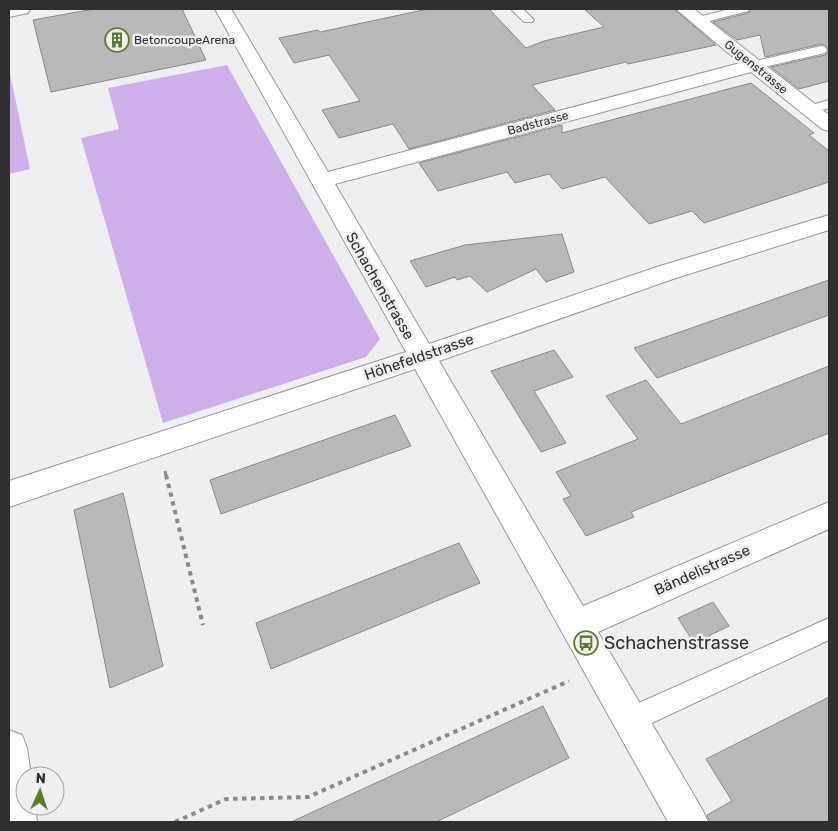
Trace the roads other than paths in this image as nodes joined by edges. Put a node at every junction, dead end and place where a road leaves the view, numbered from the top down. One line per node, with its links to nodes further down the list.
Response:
1 (22, 9): 6 (street)
2 (223, 9): 14 (street, Schachenstrasse)
3 (517, 9): 7 (lane)
4 (684, 9): 8 (street, Gugenstrasse)
5 (744, 9): 8 (lane)
6 (9, 12)
7 (528, 20)
8 (698, 20): 10 (street, Gugenstrasse)
9 (821, 50): 10 (lane)
10 (755, 65): 12 (street, Gugenstrasse); 14 (street, Badstrasse)
11 (829, 104): 12 (lane)
12 (810, 110): 13 (street, Gugenstrasse)
13 (829, 125)
14 (321, 181): 16 (street, Schachenstrasse)
15 (829, 222): 16 (street, Höhefeldstrasse)
16 (421, 357): 17 (street, Höhefeldstrasse); 19 (street, Schachenstrasse)
17 (9, 494)
18 (829, 514): 19 (street, Bändelistrasse)
19 (576, 625): 21 (street, Schachenstrasse)
20 (829, 629): 21 (lane)
21 (630, 720): 24 (street, Schachenstrasse)
22 (9, 748): 23 (street)
23 (18, 822)
24 (689, 822)

